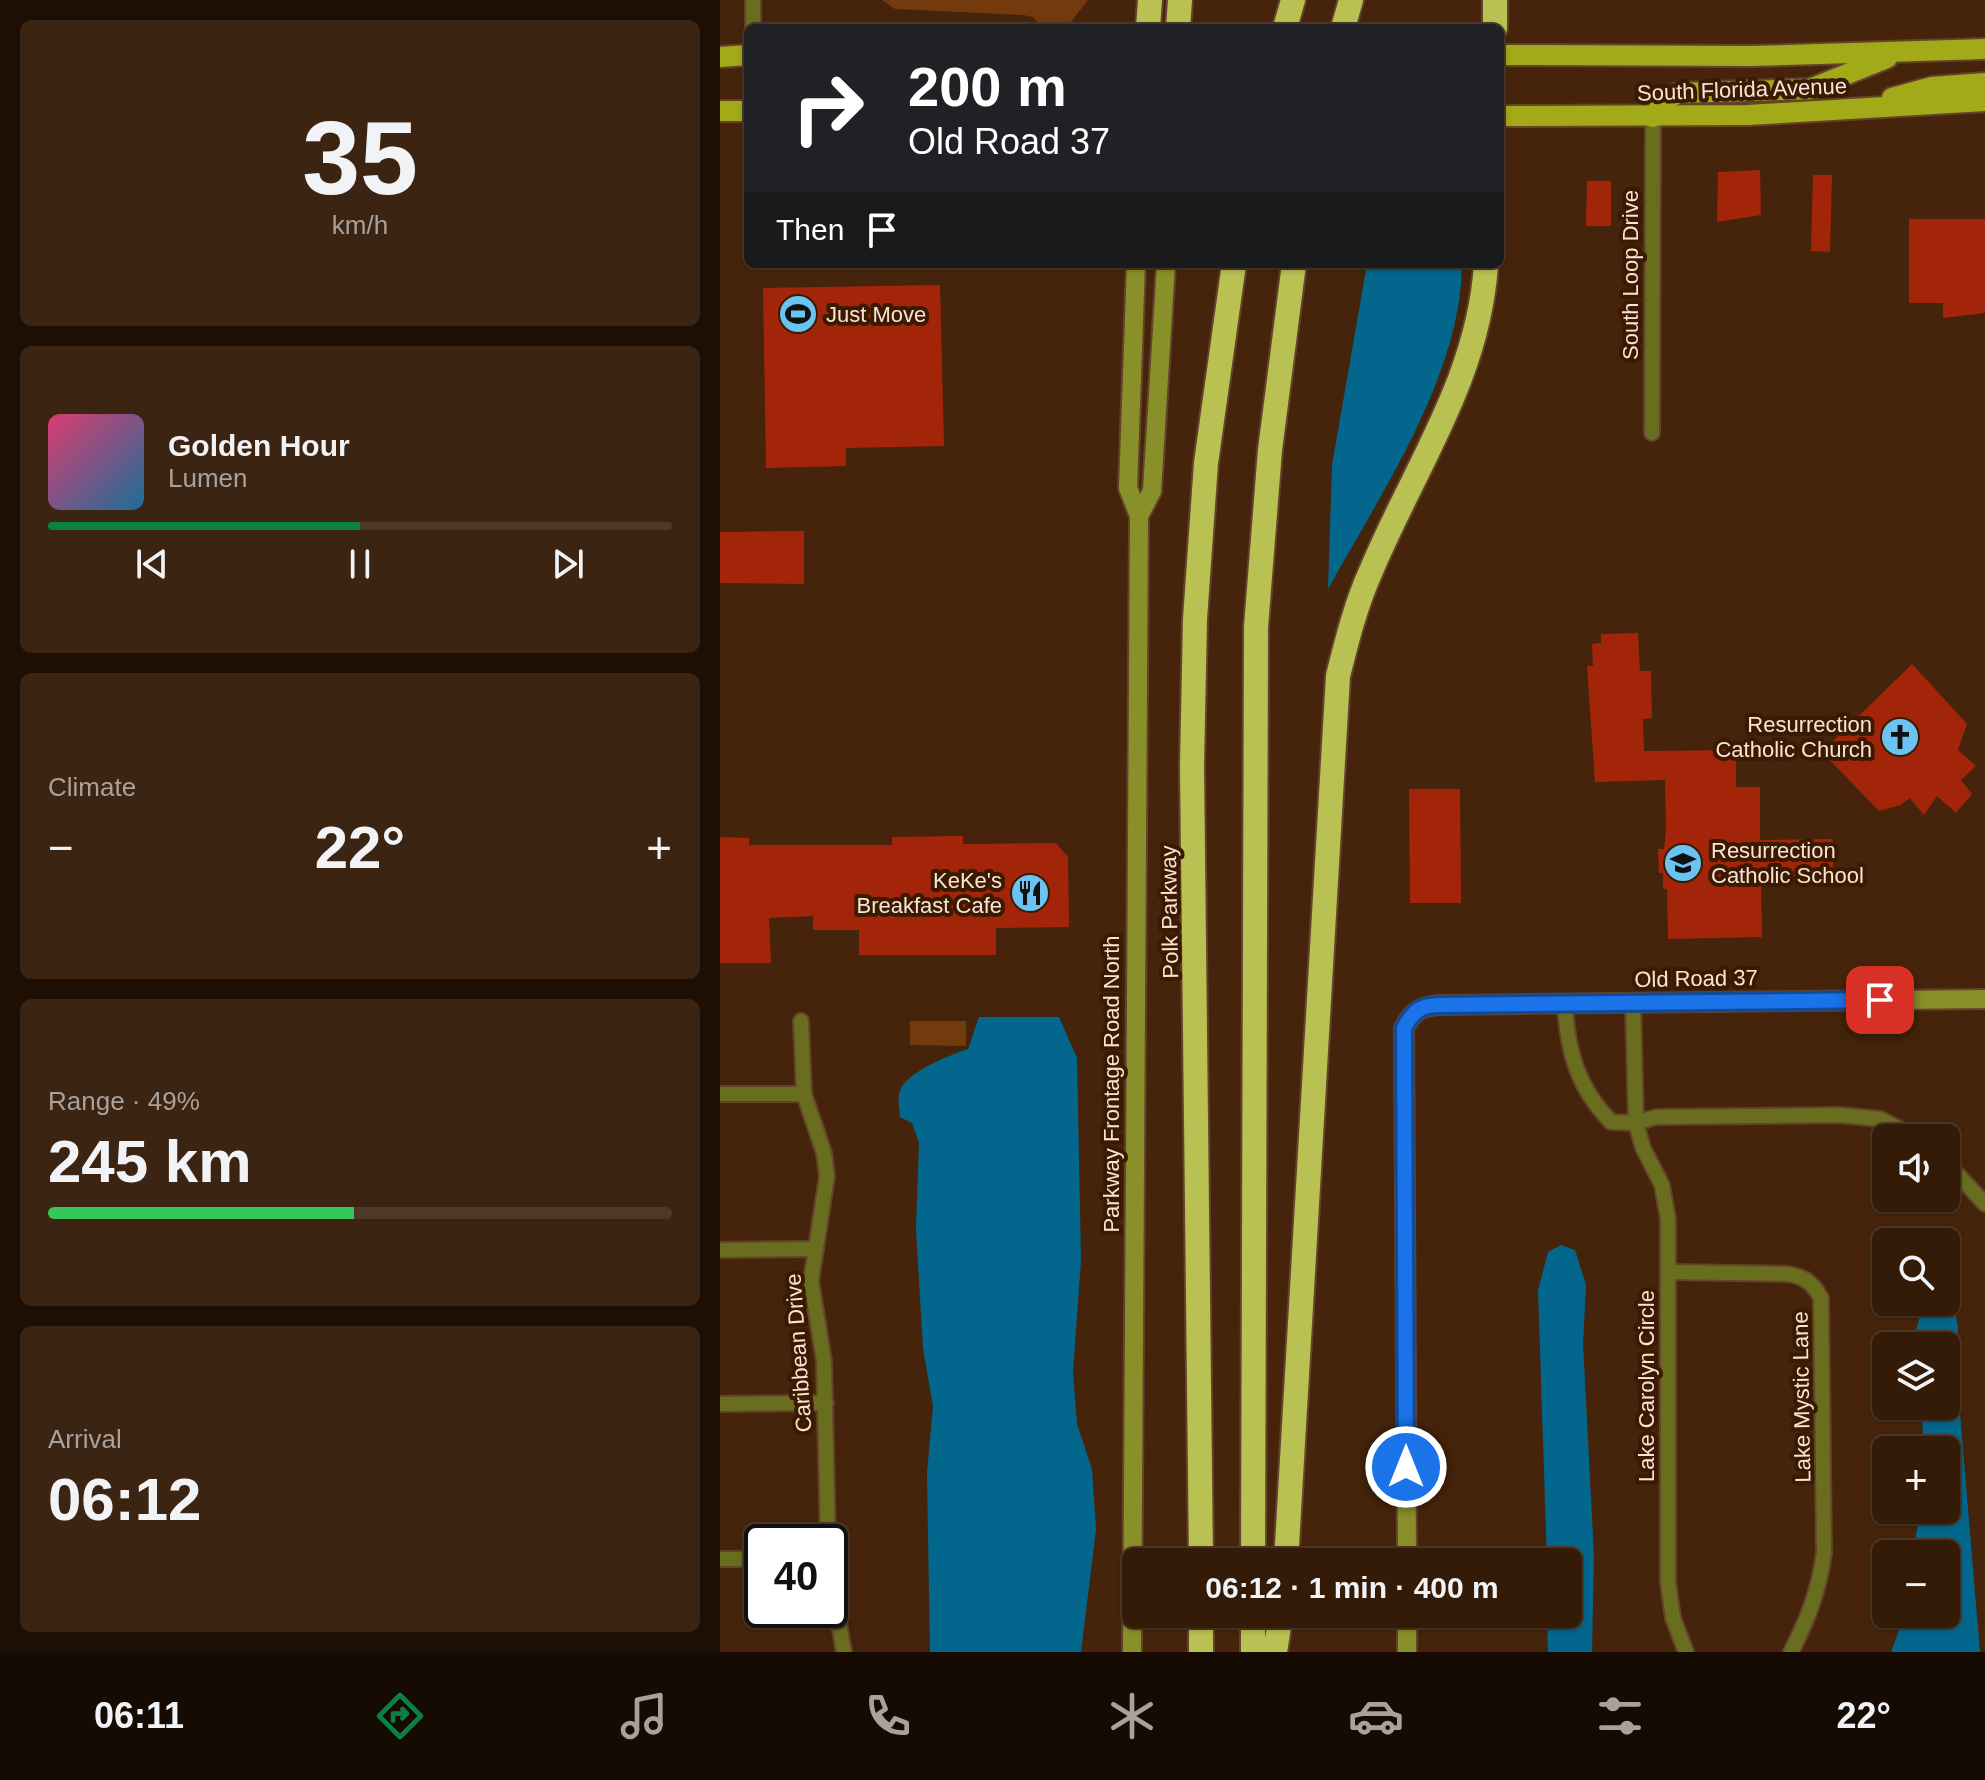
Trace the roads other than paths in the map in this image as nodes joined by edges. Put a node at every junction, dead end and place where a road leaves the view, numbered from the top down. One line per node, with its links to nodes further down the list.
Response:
1 (753, 0): 5 (street)
2 (1150, 0): 6 (highway)
3 (1180, 0): 7 (highway)
4 (1495, 0): 8 (highway)
5 (753, 24)
6 (1148, 24)
7 (1178, 24)
8 (1495, 24)
9 (1985, 49): 10 (main road, South Florida Avenue)
10 (1902, 53): 12 (main road, South Florida Avenue); 20 (main road)
11 (744, 55): 13 (main road)
12 (1504, 55)
13 (720, 57)
14 (1985, 83): 16 (main road)
15 (1985, 101): 16 (main road, South Florida Avenue)
16 (1857, 108): 20 (main road, South Florida Avenue)
17 (720, 111): 18 (main road)
18 (744, 111)
19 (1504, 116): 20 (main road, South Florida Avenue)
20 (1653, 117): 26 (street, South Loop Drive)
21 (1136, 268): 27 (main road, Parkway Frontage Road North)
22 (1166, 268): 27 (main road, Parkway Frontage Road North)
23 (1233, 268): 44 (highway, Polk Parkway)
24 (1294, 268): 45 (highway)
25 (1485, 268): 46 (highway)
26 (1652, 433)
27 (1139, 516): 56 (main road, Parkway Frontage Road North)
28 (1985, 999): 30 (main road, Old Road 37)
29 (1565, 1003): 30 (main road, Old Road 37); 34 (street); 47 (main road, Old Road 37)
30 (1633, 1003): 34 (street, Lake Carolyn Circle)
31 (801, 1021): 33 (street, Caribbean Drive)
32 (720, 1094): 33 (street)
33 (804, 1094): 38 (street, Caribbean Drive)
34 (1636, 1123): 35 (street); 40 (street, Lake Carolyn Circle)
35 (1890, 1124)
36 (1960, 1177): 37 (street)
37 (1985, 1204)
38 (813, 1249): 39 (street); 41 (street, Caribbean Drive)
39 (720, 1250)
40 (1668, 1272): 61 (street, Lake Carolyn Circle); 62 (street, Lake Mystic Lane)
41 (826, 1403): 42 (street); 43 (street, Caribbean Drive)
42 (720, 1404)
43 (828, 1524)
44 (1201, 1548)
45 (1253, 1548)
46 (1287, 1548)
47 (1407, 1548)
48 (720, 1559): 49 (street)
49 (744, 1559)
50 (840, 1628): 55 (street)
51 (1201, 1628): 57 (highway)
52 (1253, 1628): 58 (highway)
53 (1279, 1628): 59 (highway)
54 (1407, 1628): 60 (main road)
55 (844, 1652)
56 (1132, 1652)
57 (1201, 1652)
58 (1253, 1652)
59 (1275, 1652)
60 (1407, 1652)
61 (1686, 1652)
62 (1791, 1652)

